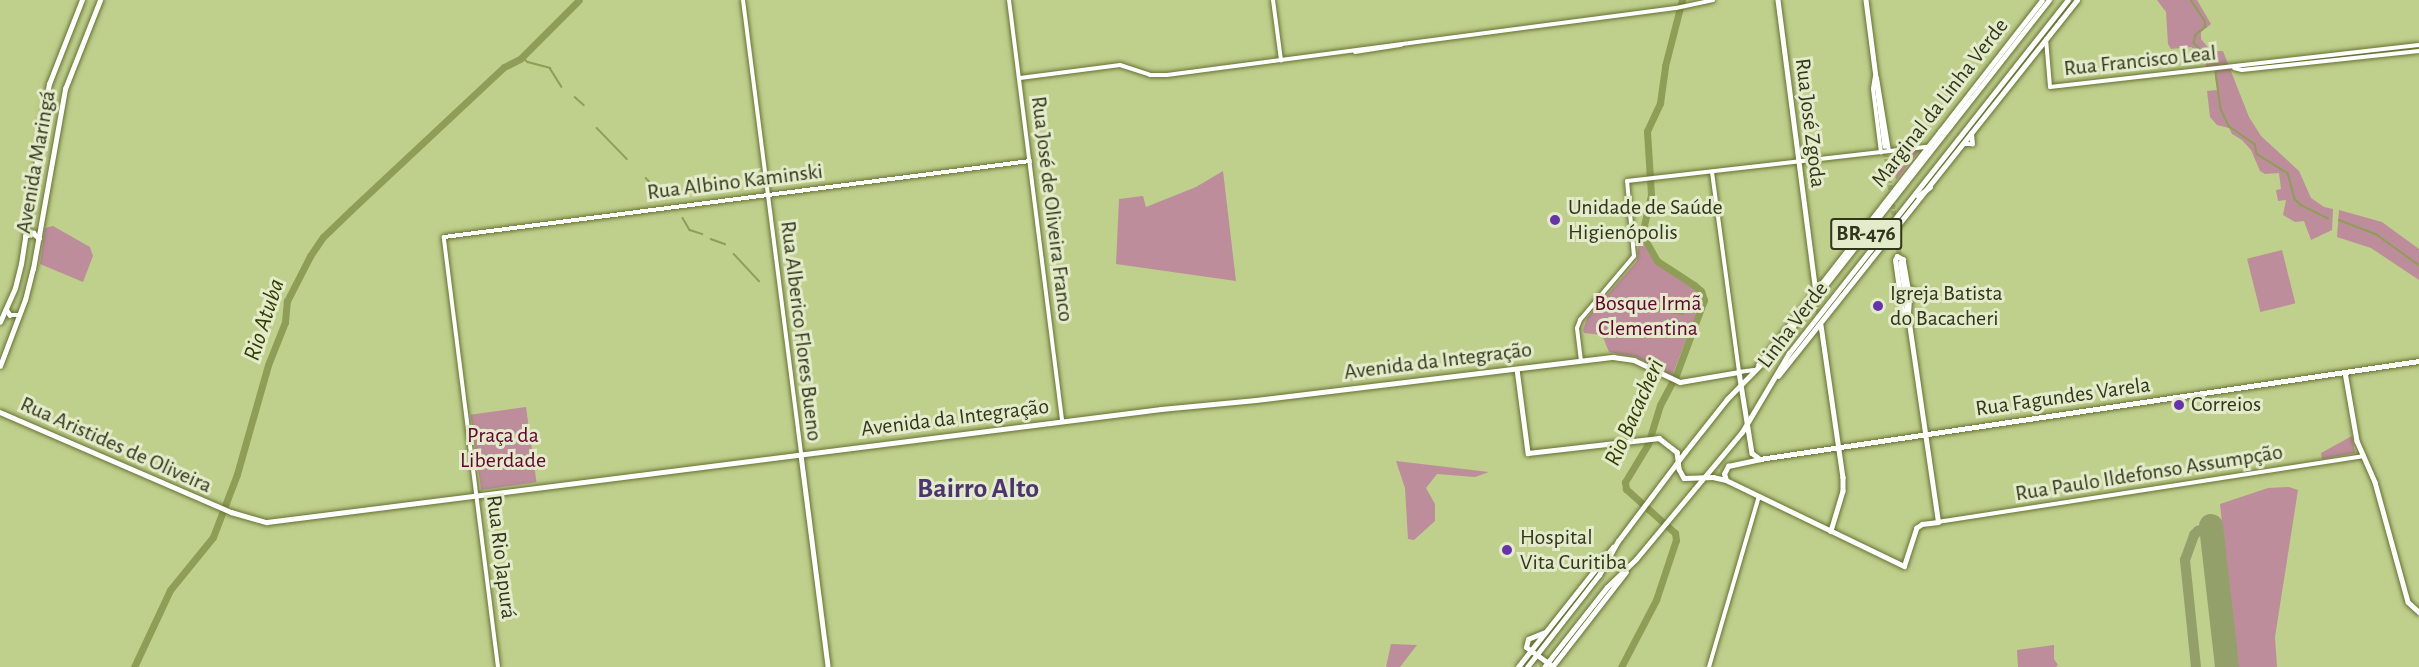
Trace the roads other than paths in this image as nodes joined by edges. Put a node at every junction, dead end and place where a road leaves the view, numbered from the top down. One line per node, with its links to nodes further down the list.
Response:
1 (82, 0): 34 (main road, Avenida Maringá)
2 (100, 0): 36 (main road, Avenida Maringá)
3 (742, 0): 32 (street, Rua Alberico Flores Bueno)
4 (1010, 0): 21 (street, Rua José de Oliveira Franco)
5 (1273, 0): 18 (street)
6 (1713, 0): 18 (street)
7 (1778, 0): 29 (main road, Rua José Zgoda)
8 (1866, 0): 20 (main road)
9 (2042, 0): 23 (main road, Marginal da Linha Verde)
10 (2049, 0): 22 (highway, Linha Verde / BR-476)
11 (2068, 0): 33 (highway, Linha Verde / BR-476)
12 (2077, 0): 13 (main road, Marginal da Linha Verde)
13 (2046, 39): 15 (main road, Marginal da Linha Verde); 17 (street)
14 (2419, 45): 19 (street)
15 (2039, 48): 17 (street); 31 (main road, Marginal da Linha Verde)
16 (2419, 51): 19 (street)
17 (2047, 55): 19 (street, Rua Francisco Leal)
18 (1281, 60): 21 (street)
19 (2233, 67)
20 (1876, 74): 24 (main road); 26 (street); 27 (street)
21 (1020, 78): 28 (street, Rua José de Oliveira Franco)
22 (1960, 115): 23 (highway); 48 (highway, Linha Verde / BR-476)
23 (1940, 131): 25 (main road, Marginal da Linha Verde)
24 (1885, 146)
25 (1928, 147): 26 (street); 48 (main road, Marginal da Linha Verde)
26 (1889, 151): 27 (street)
27 (1881, 152): 29 (street)
28 (1030, 161): 32 (street, Rua Albino Kaminski); 54 (street, Rua José de Oliveira Franco)
29 (1799, 162): 30 (street); 38 (main road, Rua José Zgoda)
30 (1712, 172): 44 (street); 49 (street)
31 (1930, 187): 33 (highway); 52 (main road, Marginal da Linha Verde)
32 (767, 195): 35 (street, Rua Albino Kaminski); 58 (street, Rua Alberico Flores Bueno)
33 (1911, 200): 52 (highway, Linha Verde / BR-476)
34 (25, 236): 36 (main road); 39 (main road, Avenida Maringá)
35 (444, 237): 64 (street, Rua Rio Japurá)
36 (39, 241): 40 (main road, Avenida Maringá)
37 (1900, 263): 41 (main road)
38 (1815, 286)
39 (6, 309): 40 (main road); 42 (main road, Avenida Maringá)
40 (20, 315): 46 (main road, Avenida Maringá)
41 (1907, 318): 41 (main road); 56 (main road)
42 (0, 322)
43 (1821, 326): 57 (main road)
44 (1581, 361): 47 (main road, Avenida da Integração); 49 (main road, Avenida da Integração)
45 (2419, 361): 50 (main road, Rua Fagundes Varela)
46 (0, 366)
47 (1517, 369): 54 (main road, Avenida da Integração); 61 (main road)
48 (1755, 370): 49 (street); 51 (highway, Linha Verde / BR-476)
49 (1739, 372): 51 (main road)
50 (2345, 372): 56 (main road, Rua Fagundes Varela); 59 (main road)
51 (1741, 384): 55 (main road); 61 (highway, Linha Verde / BR-476)
52 (1763, 395): 55 (highway, Linha Verde / BR-476)
53 (0, 412): 66 (main road, Rua Aristides de Oliveira)
54 (1062, 421): 58 (main road, Avenida da Integração)
55 (1747, 425): 60 (main road); 62 (highway, Linha Verde / BR-476)
56 (1925, 434): 57 (main road, Rua Fagundes Varela); 67 (main road)
57 (1839, 447): 60 (main road, Rua Fagundes Varela); 68 (main road)
58 (801, 454): 64 (main road, Avenida da Integração); 76 (main road, Rua Alberico Flores Bueno)
59 (2365, 456): 67 (street, Rua Paulo Ildefonso Assumpção); 70 (main road)
60 (1760, 459): 63 (main road, Rua Fagundes Varela)
61 (1678, 461): 62 (main road); 69 (highway, Linha Verde / BR-476)
62 (1706, 477): 63 (main road); 74 (highway, Linha Verde / BR-476)
63 (1725, 480): 65 (main road)
64 (476, 496): 66 (main road, Avenida da Integração); 75 (street, Rua Rio Japurá)
65 (1759, 496): 68 (main road); 79 (street)
66 (231, 512)
67 (1938, 522): 68 (main road)
68 (1831, 531)
69 (1618, 541): 71 (main road); 73 (highway, Linha Verde / BR-476)
70 (2419, 612)
71 (1545, 632): 72 (main road); 72 (highway)
72 (1530, 652): 73 (highway); 77 (main road)
73 (1536, 656): 74 (highway); 78 (highway, Linha Verde / BR-476)
74 (1549, 666)
75 (498, 667)
76 (828, 667)
77 (1518, 667)
78 (1527, 667)
79 (1709, 667)

